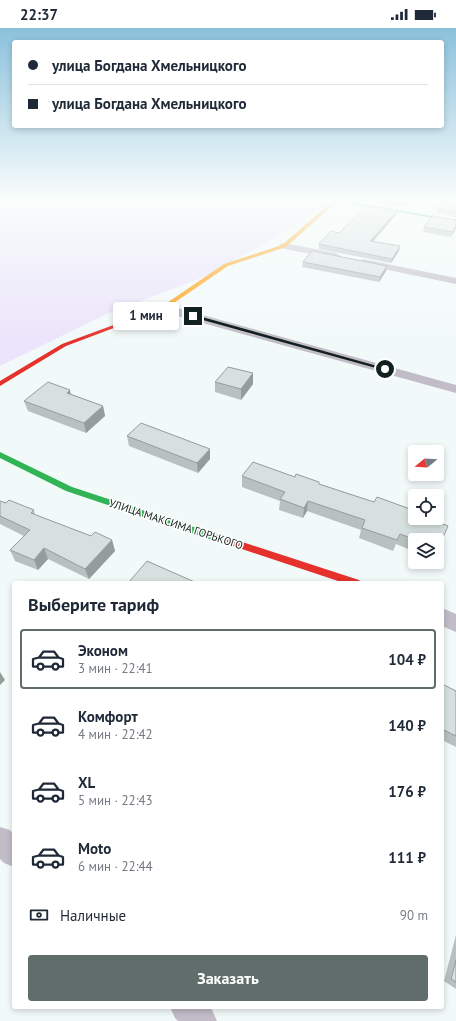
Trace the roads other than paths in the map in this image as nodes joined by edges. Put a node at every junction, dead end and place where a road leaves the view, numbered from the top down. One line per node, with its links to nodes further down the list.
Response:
1 (280, 247): 4 (street)
2 (291, 247): 3 (street)
3 (456, 280)
4 (163, 308): 5 (street); 6 (street)
5 (0, 384)
6 (456, 389)
7 (0, 455): 8 (street, УЛИЦА МАКСИМА ГОРЬКОГО)
8 (350, 581)
9 (444, 618): 10 (street)
10 (456, 623)
11 (0, 840): 12 (street)
12 (12, 851)
13 (188, 1009): 14 (street)
14 (201, 1021)

